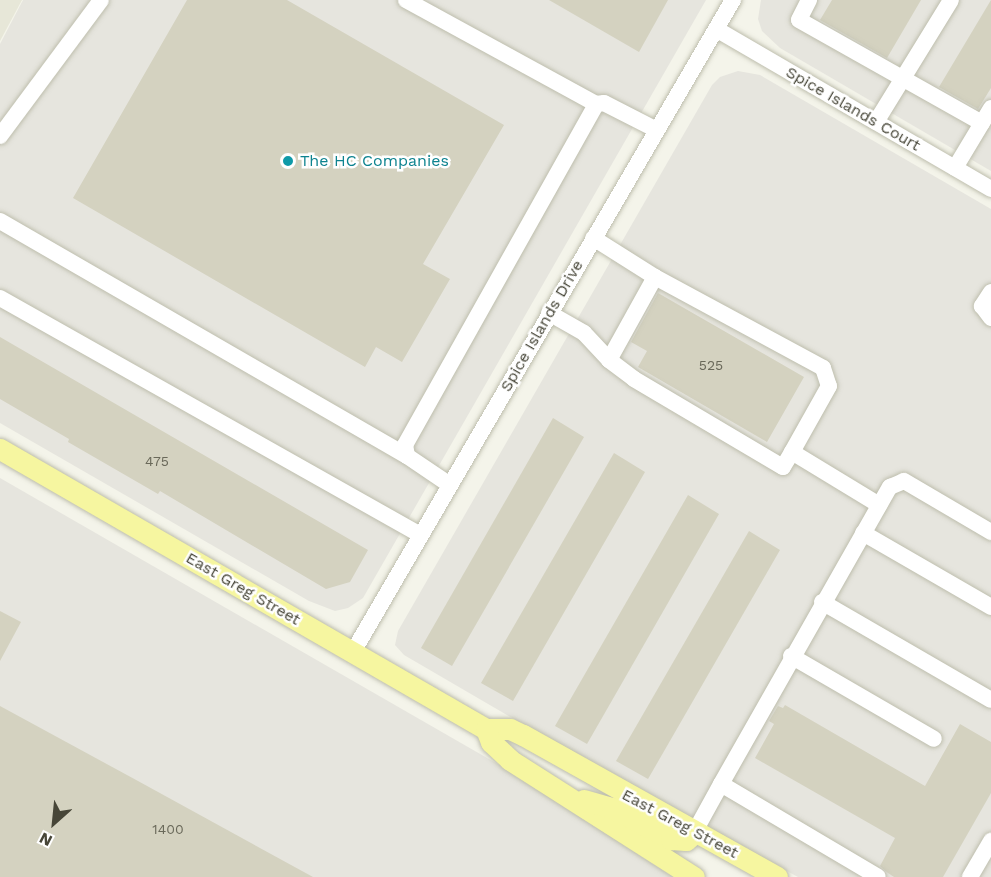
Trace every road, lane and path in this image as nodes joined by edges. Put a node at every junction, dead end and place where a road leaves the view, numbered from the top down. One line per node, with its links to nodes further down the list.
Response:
1 (102, 0): 13 (street)
2 (406, 0): 8 (street)
3 (733, 0): 6 (street, Spice Islands Drive)
4 (808, 0): 7 (street)
5 (951, 0): 7 (street)
6 (716, 29): 10 (street, Spice Islands Court); 12 (street, Spice Islands Drive)
7 (903, 80): 10 (street); 11 (street)
8 (596, 104): 12 (street); 26 (street)
9 (991, 108): 11 (street)
10 (876, 122): 14 (street, Spice Islands Court)
11 (982, 123): 14 (street)
12 (657, 130): 17 (street, Spice Islands Drive)
13 (0, 136)
14 (955, 168): 15 (street, Spice Islands Court)
15 (991, 189)
16 (0, 220): 26 (street)
17 (593, 238): 18 (street); 21 (street, Spice Islands Drive)
18 (655, 277): 23 (street); 25 (street)
19 (991, 292): 22 (street)
20 (0, 298): 31 (street)
21 (549, 313): 23 (street); 27 (street, Spice Islands Drive)
22 (991, 318)
23 (609, 360): 25 (street)
24 (0, 449): 34 (main road, East Greg Street)
25 (792, 452): 28 (street)
26 (406, 456): 27 (street)
27 (450, 485): 31 (street, Spice Islands Drive)
28 (879, 505): 29 (street); 30 (street)
29 (991, 532)
30 (863, 533): 32 (street); 33 (street)
31 (420, 535): 34 (street, Spice Islands Drive)
32 (822, 602): 35 (street); 36 (street)
33 (991, 607)
34 (353, 652): 37 (main road, East Greg Street)
35 (790, 656): 38 (street); 39 (street)
36 (991, 700)
37 (486, 729): 40 (main road, East Greg Street); 41 (main road, East Greg Street)
38 (934, 739)
39 (720, 784): 41 (street); 45 (street)
40 (562, 794): 41 (main road); 43 (main road, East Greg Street)
41 (694, 833): 44 (main road, East Greg Street)
42 (991, 841): 46 (street)
43 (694, 877)
44 (777, 877)
45 (878, 877)
46 (969, 877)

